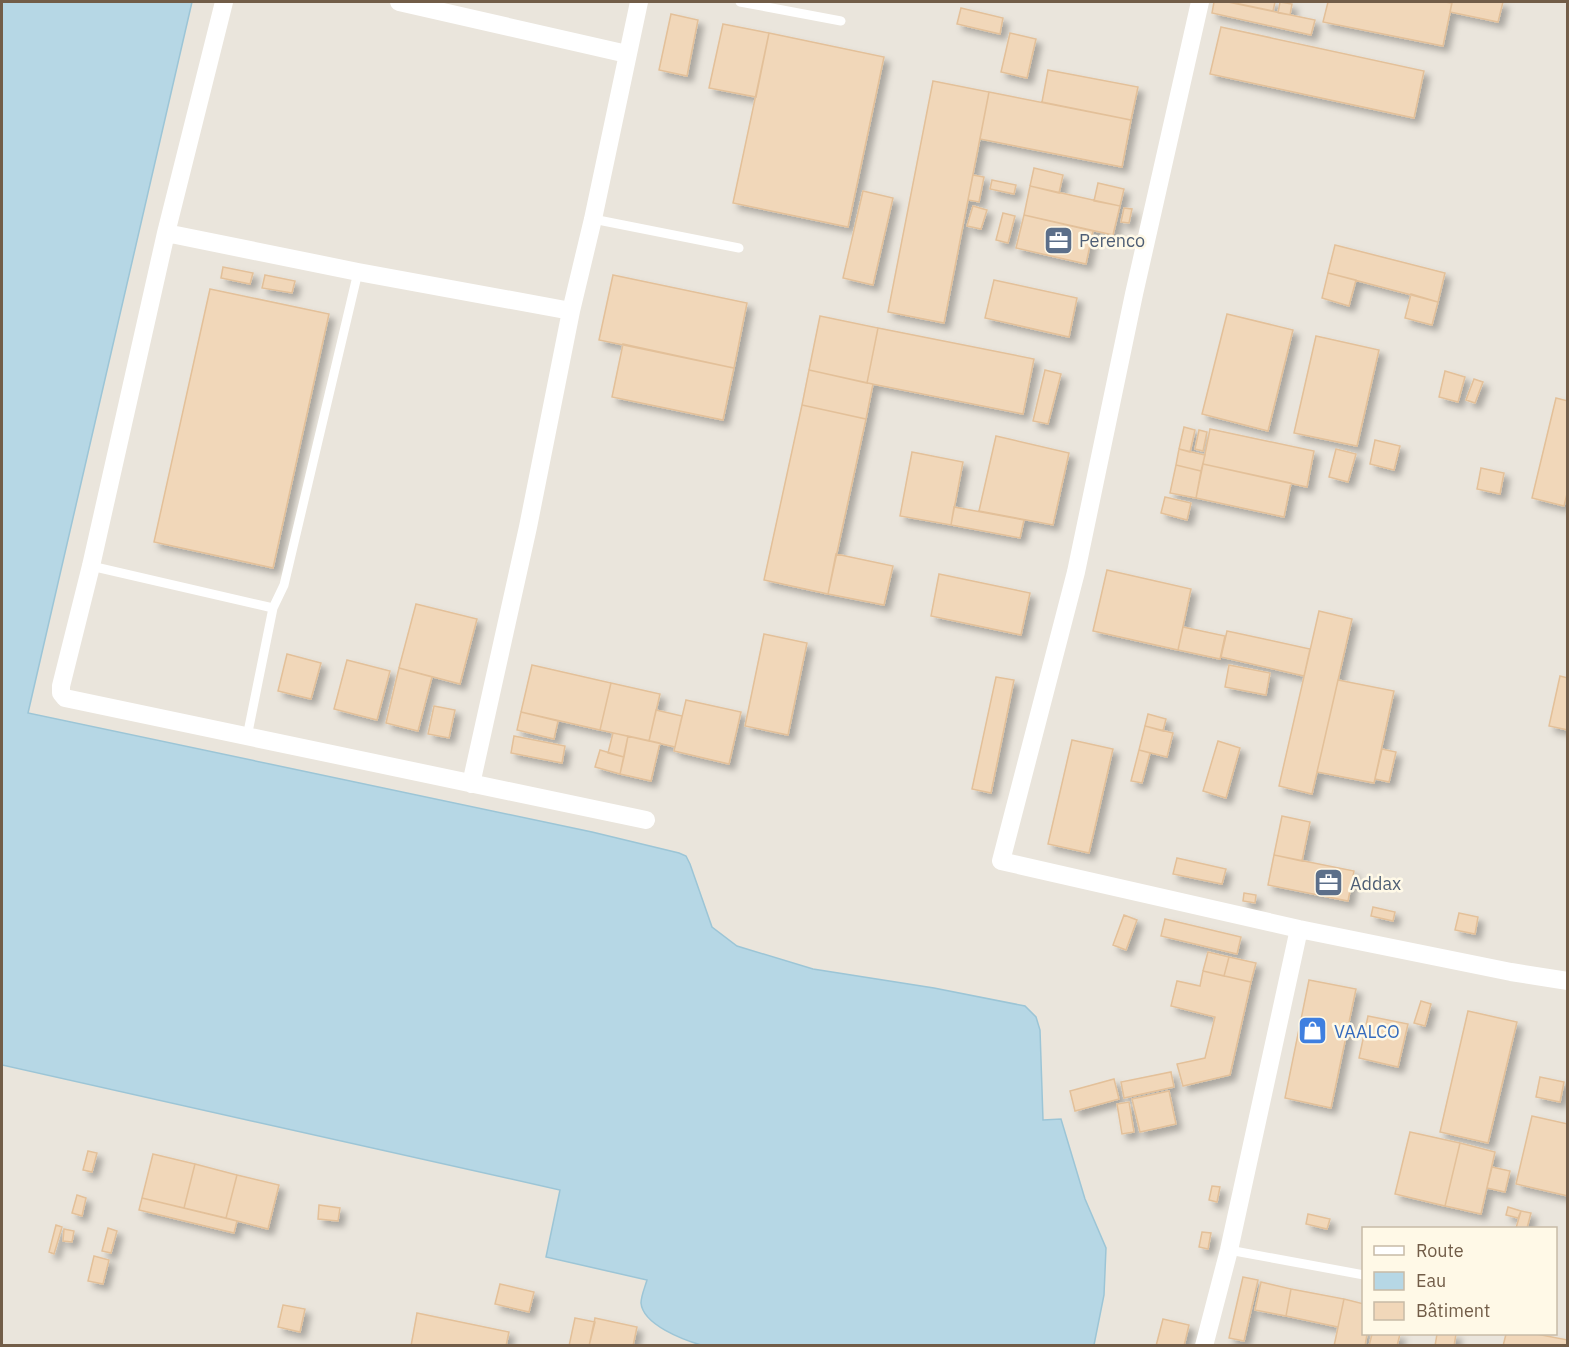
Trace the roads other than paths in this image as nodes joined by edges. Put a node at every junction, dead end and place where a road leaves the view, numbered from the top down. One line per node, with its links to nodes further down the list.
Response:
1 (224, 2): 9 (street)
2 (399, 2): 7 (street)
3 (639, 2): 7 (street)
4 (740, 2): 6 (lane)
5 (1200, 2): 18 (street)
6 (841, 21)
7 (627, 54): 8 (street)
8 (593, 219): 10 (lane); 12 (street)
9 (166, 233): 11 (street); 13 (street)
10 (739, 248)
11 (358, 272): 12 (street); 14 (lane)
12 (571, 311): 16 (street)
13 (92, 566): 14 (lane); 15 (street)
14 (273, 608): 15 (lane)
15 (247, 737): 16 (street)
16 (471, 784): 17 (street)
17 (646, 820)
18 (1299, 930): 19 (street); 20 (street)
19 (1568, 981)
20 (1229, 1250): 21 (lane); 22 (street)
21 (1362, 1275)
22 (1204, 1346)

